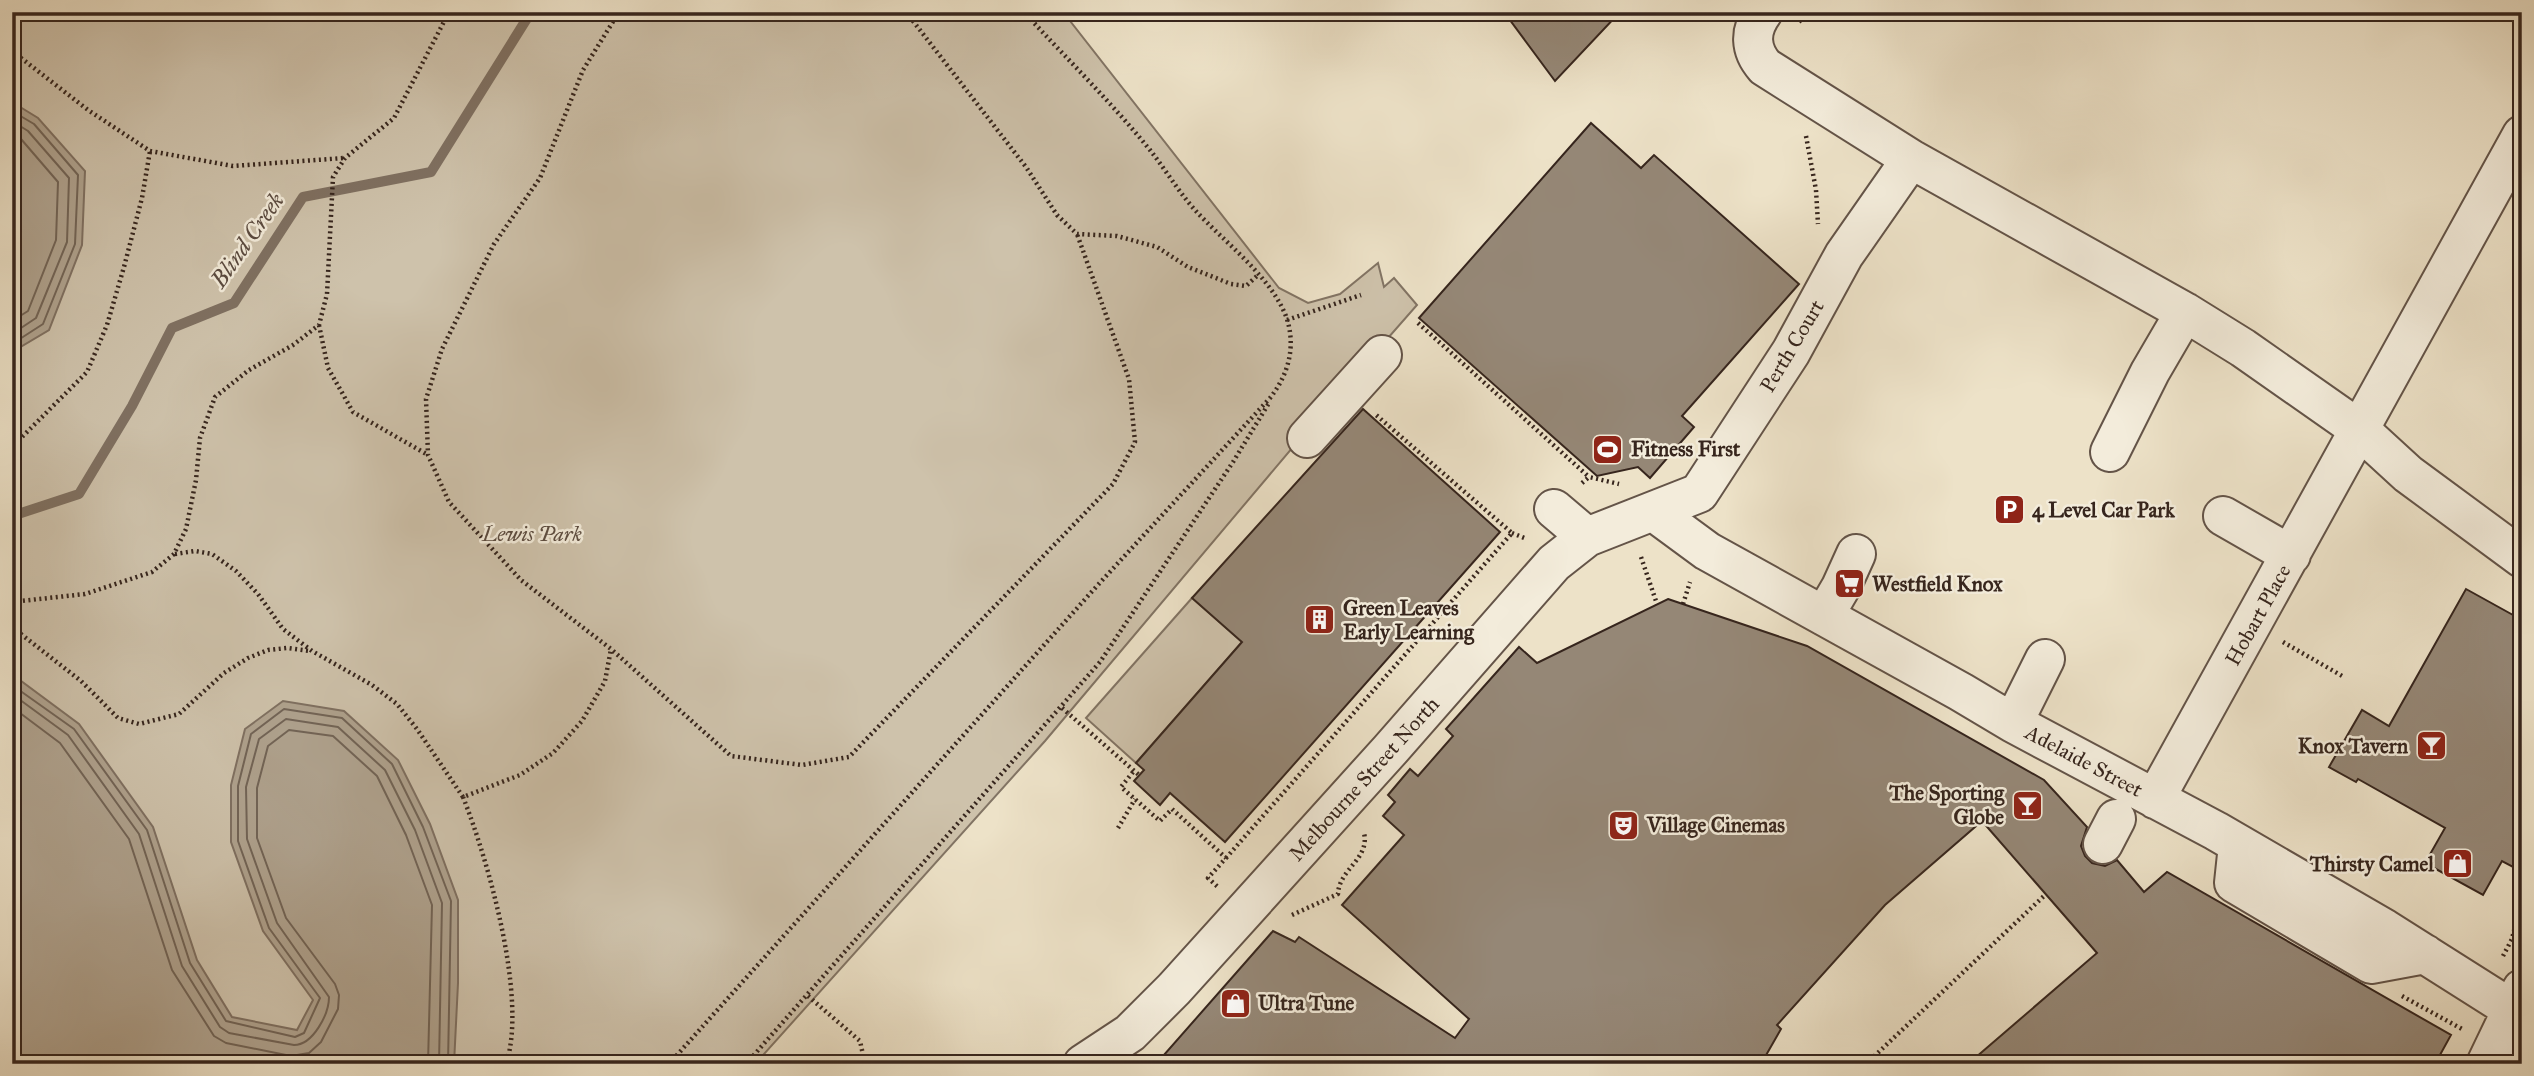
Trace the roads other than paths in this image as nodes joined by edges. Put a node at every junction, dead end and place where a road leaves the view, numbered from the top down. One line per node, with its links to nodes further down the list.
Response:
1 (1780, 19): 3 (lane)
2 (2522, 135): 6 (lane, Hobart Place)
3 (1911, 159): 4 (lane); 10 (lane, Perth Court)
4 (2185, 312): 6 (lane); 8 (lane)
5 (1382, 355): 7 (lane)
6 (2360, 430): 14 (lane, Hobart Place); 15 (lane)
7 (1307, 438)
8 (2110, 452)
9 (1554, 509): 12 (lane)
10 (1654, 512): 12 (lane, Melbourne Street North); 16 (lane, Adelaide Street)
11 (2223, 516): 14 (lane)
12 (1587, 537): 22 (lane, Melbourne Street North)
13 (1856, 554): 16 (lane)
14 (2291, 555): 19 (lane, Hobart Place)
15 (2522, 558)
16 (1824, 616): 18 (lane, Adelaide Street)
17 (2045, 659): 18 (lane)
18 (2013, 723): 19 (lane, Adelaide Street)
19 (2155, 799): 20 (lane, Adelaide Street)
20 (2519, 1001): 21 (lane)
21 (2474, 1050)
22 (1083, 1064)

